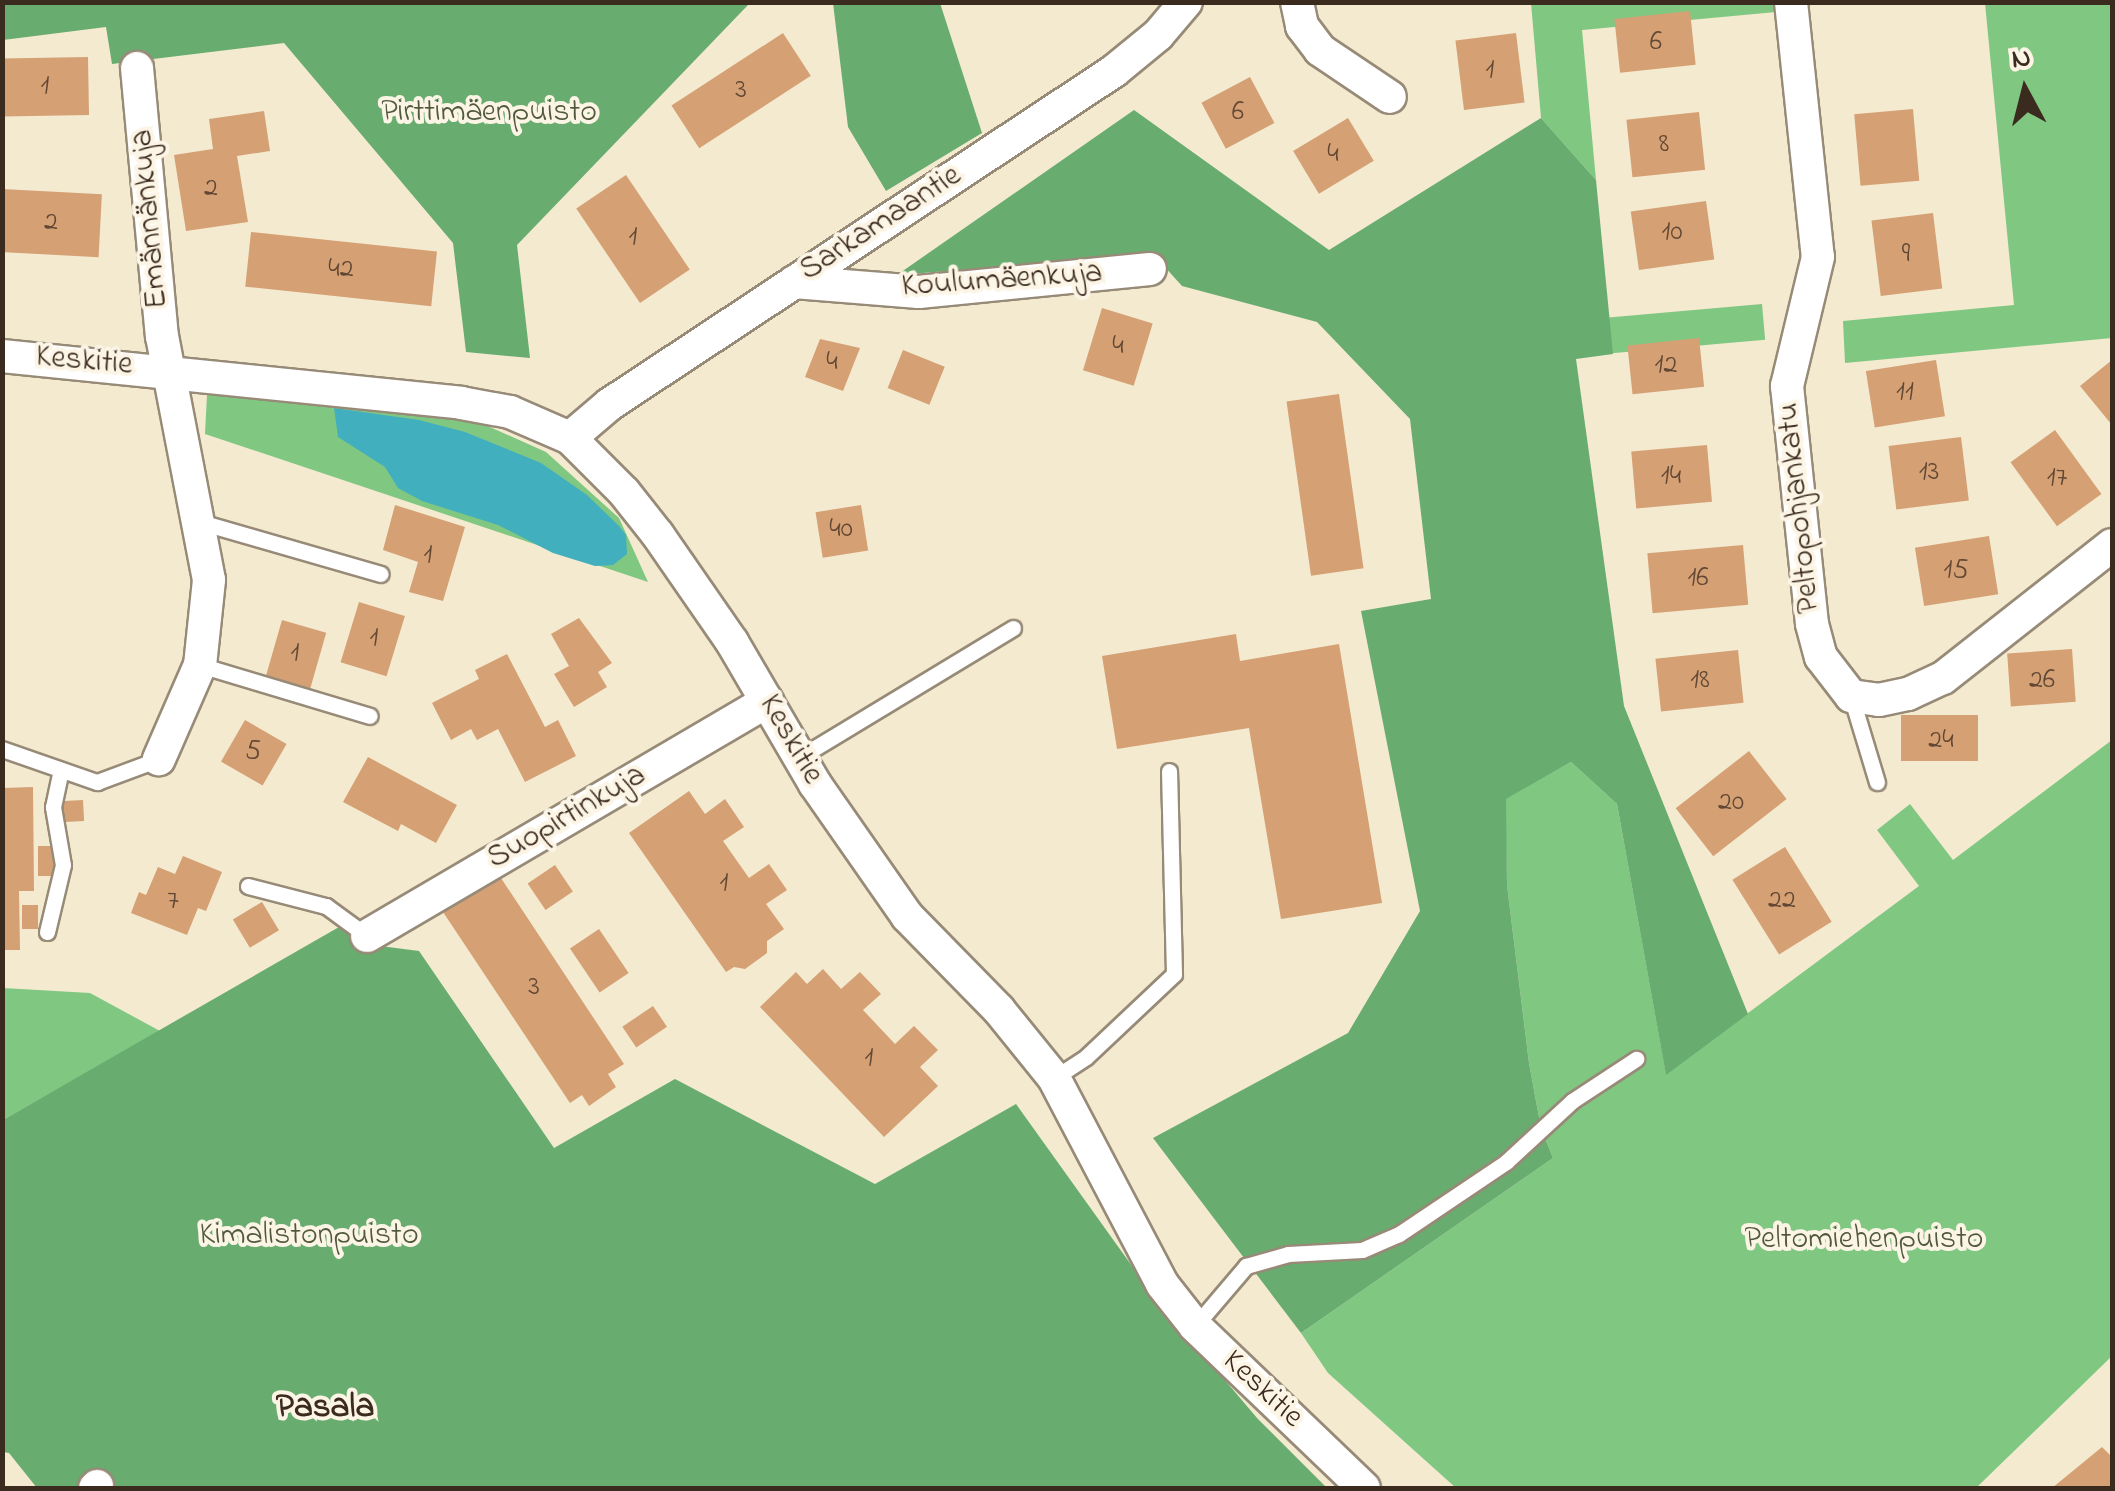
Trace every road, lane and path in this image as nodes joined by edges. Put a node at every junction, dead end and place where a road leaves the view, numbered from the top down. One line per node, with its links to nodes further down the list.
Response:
1 (1186, 2): 7 (street, Sarkamaantie)
2 (1297, 2): 5 (street)
3 (1791, 2): 16 (street, Peltopohjankatu)
4 (137, 68): 9 (street, Emännänkuja)
5 (1390, 97)
6 (1150, 270): 7 (street, Koulumäenkuja)
7 (794, 282): 10 (street, Sarkamaantie)
8 (2, 356): 9 (street, Keskitie)
9 (168, 369): 10 (street, Keskitie); 11 (street, Emännänkuja)
10 (570, 438): 17 (street, Keskitie)
11 (196, 522): 13 (lane); 15 (street, Emännänkuja)
12 (2112, 545): 16 (street)
13 (381, 574)
14 (1014, 628): 20 (lane)
15 (200, 665): 18 (lane); 21 (street, Emännänkuja)
16 (1851, 696): 24 (lane)
17 (767, 701): 20 (street, Keskitie); 27 (street, Suopirtinkuja)
18 (370, 716)
19 (2, 749): 22 (lane)
20 (800, 757): 29 (street, Keskitie)
21 (159, 759): 22 (lane)
22 (62, 770): 26 (lane)
23 (1169, 771): 29 (lane)
24 (1877, 782)
25 (248, 886): 27 (lane)
26 (48, 932)
27 (367, 936)
28 (1636, 1059): 30 (lane)
29 (1054, 1078): 30 (street, Keskitie)
30 (1194, 1326): 31 (street, Keskitie)
31 (1364, 1488)

